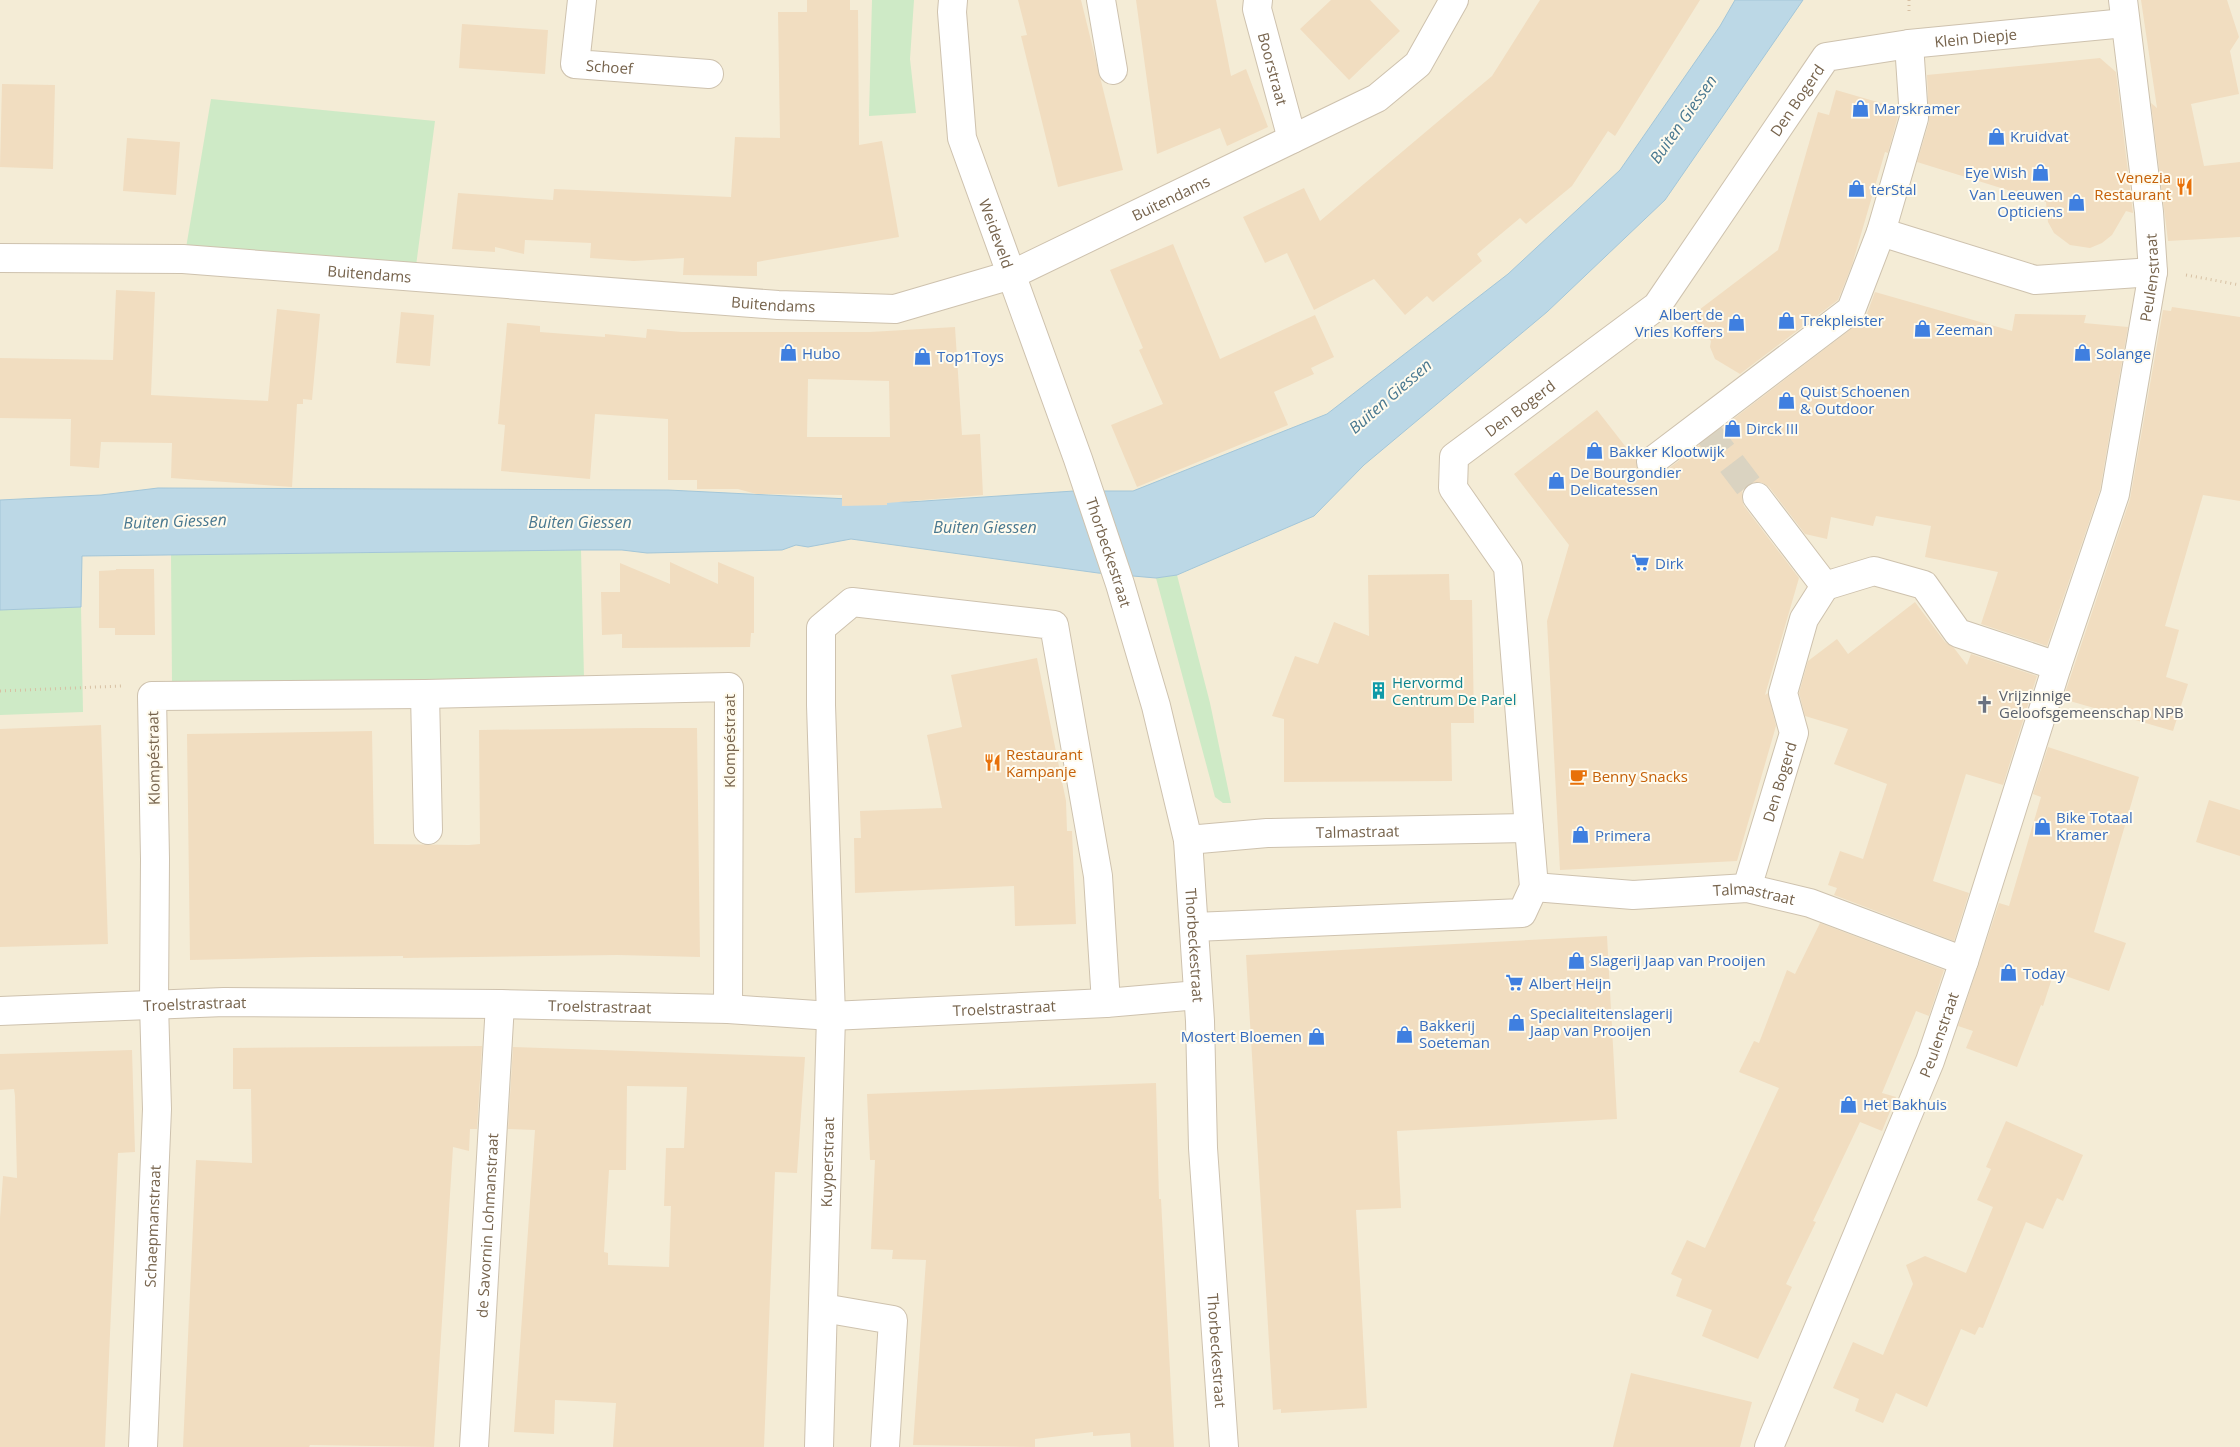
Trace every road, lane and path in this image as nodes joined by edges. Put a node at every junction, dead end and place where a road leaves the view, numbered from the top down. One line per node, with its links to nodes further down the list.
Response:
1 (582, 0): 10 (street, Schoef)
2 (954, 0): 15 (street, Weideveld)
3 (1101, 0): 9 (street)
4 (1258, 0): 11 (street, Boorstraat)
5 (1454, 0): 11 (street, Buitendams)
6 (2124, 11): 7 (street, Klein Diepje); 14 (street, Peulenstraat)
7 (1909, 44): 8 (street, Klein Diepje); 12 (street)
8 (1826, 57): 26 (street, Den Bogerd)
9 (1113, 70)
10 (709, 74)
11 (1292, 139): 15 (street, Buitendams)
12 (1881, 232): 14 (street); 19 (street)
13 (0, 258): 15 (street, Buitendams)
14 (2154, 272): 22 (street, Peulenstraat)
15 (1011, 275): 18 (street, Weideveld)
16 (2184, 275): 17 (path)
17 (2240, 285)
18 (1078, 459): 28 (street, Thorbeckestraat)
19 (1651, 462)
20 (1757, 496): 21 (street)
21 (1825, 586): 22 (street); 30 (street, Den Bogerd)
22 (2056, 666): 32 (street, Peulenstraat)
23 (0, 691): 25 (path)
24 (425, 694): 25 (street, Klompéstraat); 27 (street); 37 (street, Klompéstraat)
25 (152, 696): 35 (street, Klompéstraat)
26 (1529, 828): 28 (street, Talmastraat); 29 (street)
27 (428, 830)
28 (1188, 840): 31 (street, Thorbeckestraat)
29 (1534, 887): 30 (street, Talmastraat); 31 (street)
30 (1747, 888): 32 (street, Talmastraat)
31 (1194, 927): 33 (street, Thorbeckestraat)
32 (1964, 961): 46 (street, Peulenstraat)
33 (1198, 995): 34 (street, Troelstrastraat); 45 (street, Thorbeckestraat)
34 (1106, 1003): 39 (street, Troelstrastraat); 39 (street, Kuyperstraat)
35 (154, 1004): 36 (street, Troelstrastraat); 38 (street, Troelstrastraat); 41 (street, Schaepmanstraat)
36 (500, 1004): 37 (street, Troelstrastraat); 42 (street, de Savornin Lohmanstraat)
37 (728, 1009): 39 (street, Troelstrastraat)
38 (0, 1011)
39 (831, 1016): 40 (street, Kuyperstraat)
40 (823, 1308): 43 (street, Kuyperstraat); 44 (street)
41 (143, 1447)
42 (474, 1447)
43 (819, 1447)
44 (885, 1447)
45 (1224, 1447)
46 (1769, 1447)

